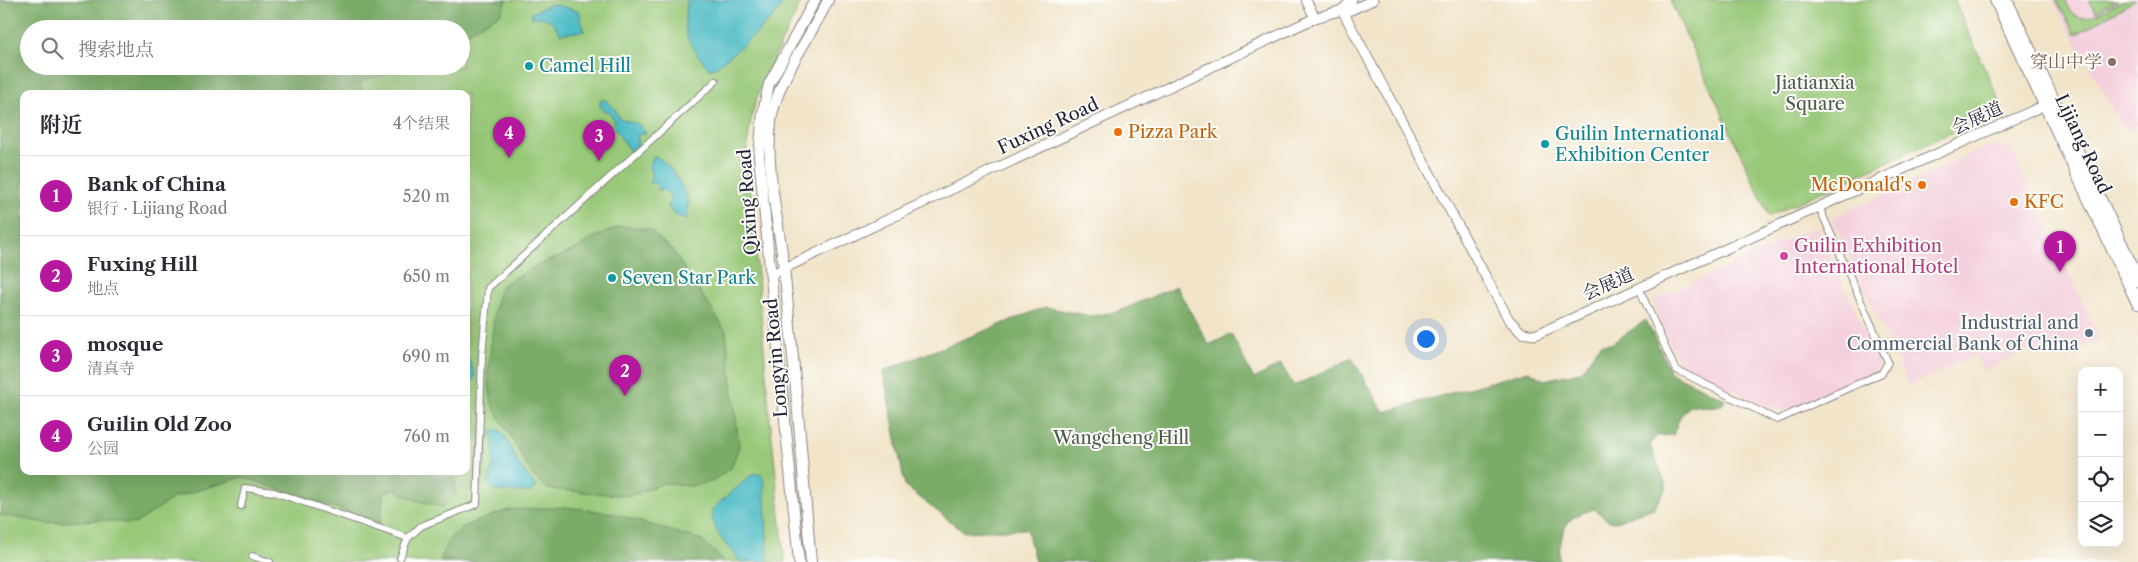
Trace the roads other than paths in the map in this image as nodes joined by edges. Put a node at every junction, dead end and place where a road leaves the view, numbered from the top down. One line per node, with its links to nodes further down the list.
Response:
1 (815, 0): 14 (main road, Qixing Road)
2 (828, 0): 13 (main road, Longyin Road)
3 (1306, 0): 9 (street)
4 (1352, 0): 8 (street)
5 (1373, 0): 8 (street, Fuxing Road)
6 (1996, 0): 11 (highway, Lijiang Road)
7 (2006, 0): 15 (highway, Lijiang Road)
8 (1342, 10): 9 (street, Fuxing Road); 16 (street, 会展道)
9 (1315, 18): 13 (street, Fuxing Road)
10 (716, 81): 19 (street)
11 (2045, 104): 12 (street, 会展道); 17 (highway, Lijiang Road)
12 (1819, 207): 16 (street, 会展道); 16 (street)
13 (784, 268): 14 (street, Fuxing Road); 24 (main road, Longyin Road)
14 (770, 275): 23 (main road, Qixing Road)
15 (2138, 280)
16 (1638, 288)
17 (2138, 304)
18 (241, 506): 19 (street)
19 (408, 538): 21 (street)
20 (252, 556): 22 (street)
21 (400, 558)
22 (270, 562)
23 (799, 562)
24 (811, 562)

